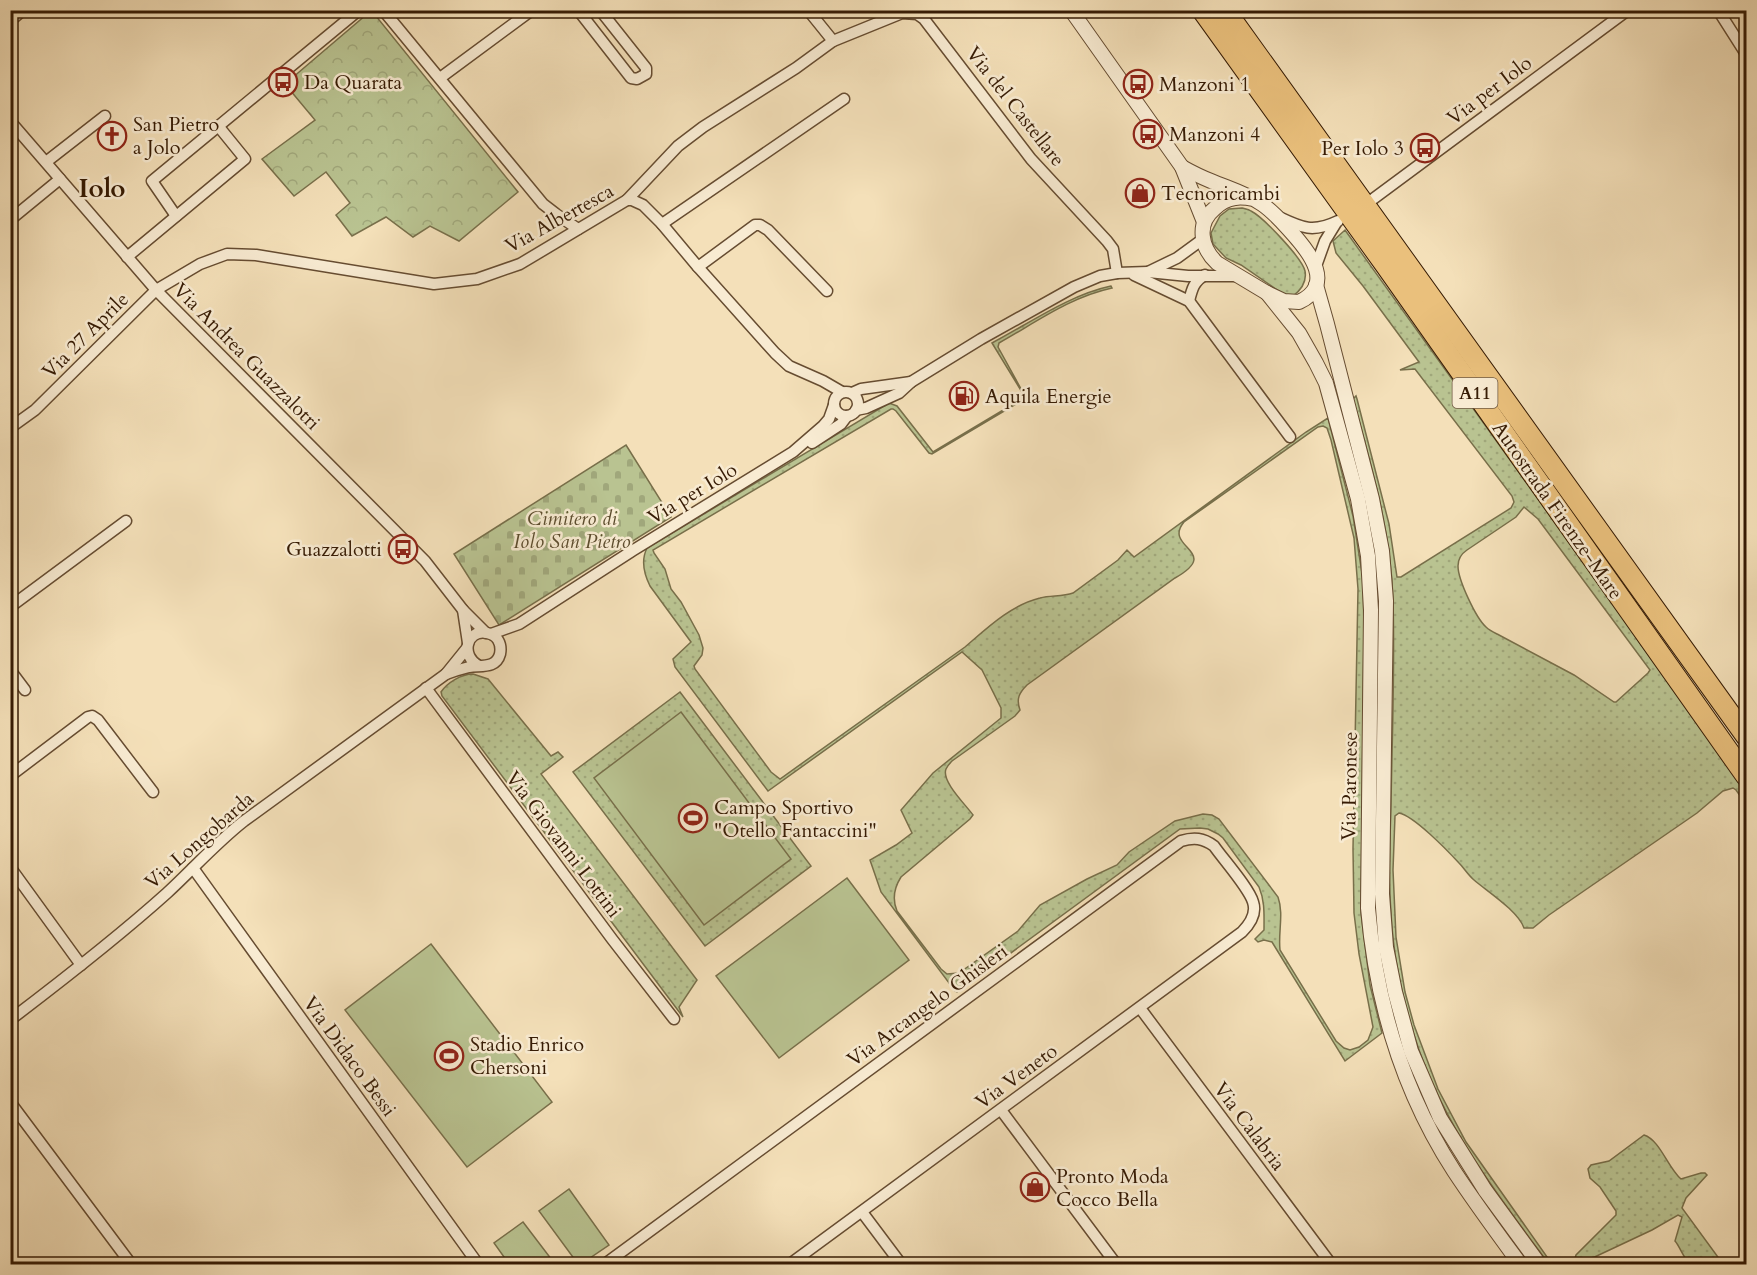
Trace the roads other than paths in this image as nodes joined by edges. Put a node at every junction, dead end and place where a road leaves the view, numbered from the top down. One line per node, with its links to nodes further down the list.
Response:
1 (24, 10): 13 (street)
2 (359, 10): 22 (street)
3 (383, 10): 18 (street)
4 (532, 10): 18 (street)
5 (578, 10): 16 (street)
6 (600, 10): 14 (street)
7 (808, 10): 15 (street)
8 (1071, 10): 24 (street)
9 (1202, 10): 69 (highway, Autostrada Firenze-Mare / A11)
10 (1225, 10): 67 (highway, Autostrada Firenze-Mare / A11)
11 (1628, 10): 27 (street, Via per Iolo)
12 (1718, 10): 17 (street)
13 (10, 21)
14 (617, 32): 16 (street); 16 (street)
15 (833, 41): 28 (street, Via del Castellare); 40 (street, Via del Castellare)
16 (602, 42)
17 (1746, 54)
18 (440, 78): 34 (street)
19 (844, 99): 33 (street)
20 (105, 116): 23 (street)
21 (10, 121): 23 (street, Via Andrea Guazzalotri)
22 (219, 127): 30 (street); 30 (street)
23 (46, 162): 25 (street, Via Andrea Guazzalotri)
24 (1182, 167): 26 (street); 32 (street)
25 (60, 179): 31 (street); 36 (street, Via Andrea Guazzalotri)
26 (1254, 199): 29 (street); 32 (street)
27 (1373, 199)
28 (627, 200): 33 (street, Via Albertesca); 34 (street, Via Albertesca)
29 (1276, 215): 37 (street); 37 (street)
30 (176, 216): 36 (street)
31 (10, 220)
32 (1204, 222): 35 (street)
33 (662, 224): 38 (street, Via Albertesca)
34 (578, 229): 44 (street, Via Albertesca)
35 (1203, 239): 39 (street, Via per Iolo); 42 (street)
36 (128, 257): 44 (street, Via Andrea Guazzalotri)
37 (1316, 266): 43 (street, Via Paronese)
38 (698, 267): 45 (street); 49 (street, Via Albertesca)
39 (1148, 272): 40 (street, Via per Iolo); 41 (street, Via per Iolo)
40 (1121, 273): 47 (street); 48 (street, Via per Iolo)
41 (1205, 275): 42 (street, Via per Iolo); 47 (street)
42 (1241, 276): 46 (street)
43 (1316, 285): 46 (street); 89 (street, Via Paronese)
44 (156, 290): 52 (street, Via 27 Aprile); 57 (street, Via Andrea Guazzalotri)
45 (827, 291)
46 (1268, 293): 88 (street, Via Paronese)
47 (1189, 301): 53 (street)
48 (911, 382): 49 (street, Via per Iolo); 51 (street, Via per Iolo)
49 (847, 393): 50 (street); 51 (street)
50 (834, 405): 51 (street); 54 (street, Via per Iolo)
51 (852, 413): 54 (street, Via per Iolo)
52 (10, 429)
53 (1290, 437)
54 (793, 452): 58 (street, Via per Iolo)
55 (126, 521): 56 (street)
56 (10, 607)
57 (463, 610): 59 (street, Via Andrea Guazzalotri); 60 (street, Via Andrea Guazzalotri)
58 (519, 624): 59 (street, Via per Iolo); 61 (street, Via per Iolo)
59 (488, 633): 60 (street, Via Longobarda); 61 (street)
60 (468, 645): 62 (street); 64 (street, Via Longobarda)
61 (501, 646): 62 (street, Via Longobarda)
62 (479, 666): 64 (street, Via Longobarda)
63 (10, 670): 66 (street)
64 (446, 674): 65 (street, Via Longobarda)
65 (426, 688): 72 (street, Via Longobarda); 76 (street, Via Giovanni Lottini)
66 (25, 690)
67 (1746, 736)
68 (10, 776): 70 (street)
69 (1746, 776)
70 (153, 792)
71 (10, 867): 74 (street)
72 (193, 868): 74 (street, Via Longobarda); 82 (street, Via Didaco Bessi)
73 (1254, 910): 75 (street, Via Veneto); 83 (street, Via Arcangelo Ghisleri)
74 (81, 965): 77 (street, Via Longobarda)
75 (1140, 1008): 79 (street, Via Veneto); 87 (street, Via Calabria)
76 (674, 1019)
77 (10, 1020)
78 (10, 1102): 81 (street)
79 (1000, 1110): 80 (street, Via Veneto); 86 (street)
80 (862, 1212): 84 (street, Via Veneto); 85 (street)
81 (131, 1264)
82 (478, 1264)
83 (605, 1264)
84 (790, 1264)
85 (901, 1264)
86 (1116, 1264)
87 (1331, 1264)
88 (1520, 1264)
89 (1539, 1264)

